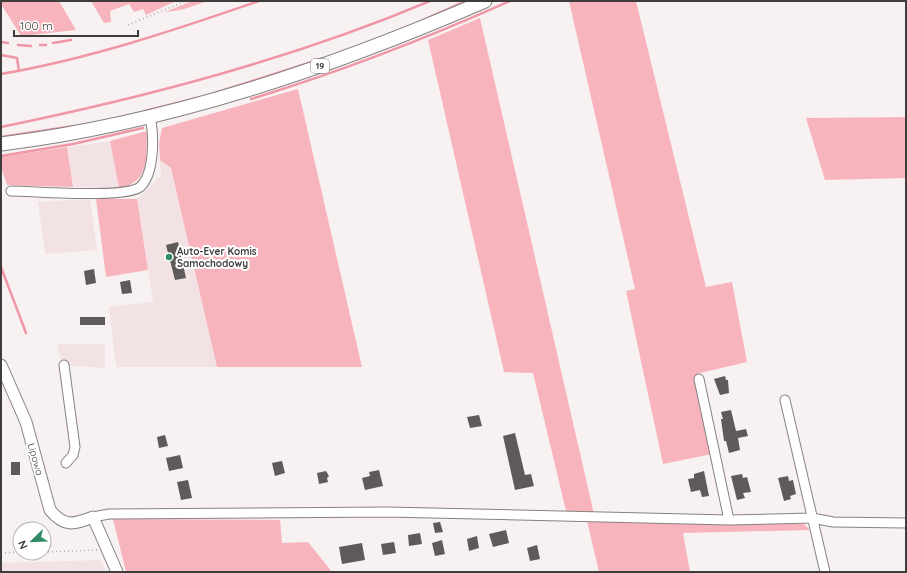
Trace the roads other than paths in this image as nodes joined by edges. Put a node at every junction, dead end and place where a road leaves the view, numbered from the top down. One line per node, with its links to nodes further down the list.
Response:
1 (485, 1): 2 (highway, 19)
2 (150, 116): 3 (highway, 19); 4 (street)
3 (1, 144)
4 (12, 191)
5 (1, 365): 10 (main road, Lipowa)
6 (64, 365): 9 (street)
7 (699, 379): 12 (street)
8 (785, 400): 11 (street)
9 (66, 463)
10 (93, 517): 12 (street); 14 (main road)
11 (812, 518): 12 (street); 13 (street); 15 (street)
12 (729, 520)
13 (906, 523)
14 (117, 572)
15 (825, 572)

